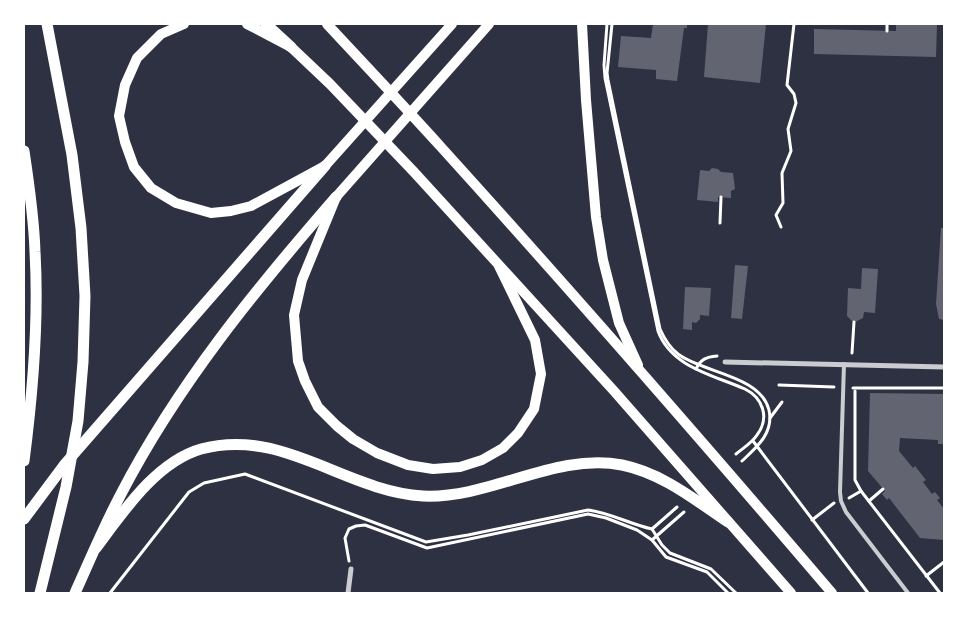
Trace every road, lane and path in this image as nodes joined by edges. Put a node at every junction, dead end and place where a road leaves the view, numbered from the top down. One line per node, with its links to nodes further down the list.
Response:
1 (47, 24): 56 (main road)
2 (184, 24): 16 (main road)
3 (247, 24): 14 (main road)
4 (266, 24): 14 (main road)
5 (327, 24): 29 (main road)
6 (452, 24): 16 (main road)
7 (489, 24): 17 (main road)
8 (582, 24): 29 (main road)
9 (607, 24): 28 (path)
10 (612, 24): 25 (path)
11 (794, 24): 20 (path)
12 (887, 24): 13 (path)
13 (887, 31)
14 (291, 47): 21 (main road)
15 (24, 153): 38 (main road)
16 (325, 166): 46 (main road)
17 (336, 197): 21 (main road); 52 (main road)
18 (721, 197): 19 (path)
19 (720, 223)
20 (781, 227)
21 (499, 266): 48 (main road)
22 (854, 322): 23 (path)
23 (852, 353)
24 (725, 362): 25 (path); 26 (street)
25 (699, 364): 28 (path); 34 (path)
26 (844, 364): 27 (street); 31 (lane)
27 (944, 367)
28 (696, 369): 35 (path)
29 (642, 375): 63 (main road)
30 (780, 385): 31 (path)
31 (842, 388): 32 (path); 65 (lane)
32 (944, 388)
33 (782, 402): 34 (path)
34 (770, 418): 36 (path)
35 (753, 441): 36 (path); 37 (path)
36 (758, 447): 39 (path); 47 (path)
37 (736, 454)
38 (24, 461)
39 (742, 461)
40 (883, 489): 42 (path)
41 (861, 491): 42 (path)
42 (869, 501): 55 (path)
43 (677, 507): 49 (path)
44 (684, 512): 50 (path)
45 (822, 512): 47 (path)
46 (24, 519)
47 (812, 520): 64 (path)
48 (728, 522): 52 (main road); 62 (main road)
49 (652, 529): 50 (path); 58 (path)
50 (656, 536): 51 (path); 61 (path)
51 (652, 540): 54 (path); 60 (path)
52 (96, 548): 57 (main road)
53 (944, 562): 55 (path)
54 (351, 569): 59 (street)
55 (926, 576): 66 (path)
56 (40, 593)
57 (75, 593)
58 (110, 593)
59 (348, 593)
60 (728, 593)
61 (736, 593)
62 (791, 593)
63 (832, 593)
64 (868, 593)
65 (908, 593)
66 (940, 593)

